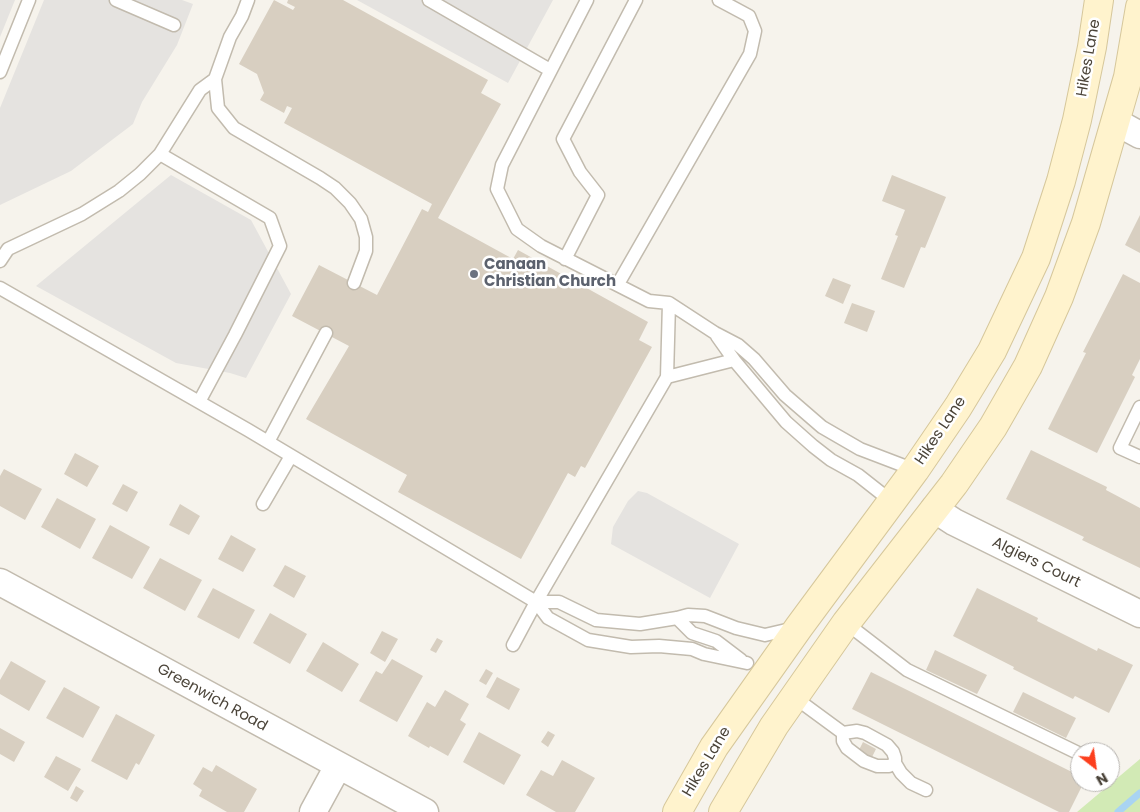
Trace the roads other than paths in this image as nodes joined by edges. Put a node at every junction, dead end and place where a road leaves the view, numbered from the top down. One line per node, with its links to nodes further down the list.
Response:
1 (29, 0): 12 (lane)
2 (116, 0): 10 (lane)
3 (248, 0): 13 (lane)
4 (429, 0): 11 (lane)
5 (587, 0): 11 (lane)
6 (636, 0): 17 (lane)
7 (720, 0): 20 (lane)
8 (1099, 0): 32 (main road, Hikes Lane)
9 (1140, 7): 14 (main road)
10 (174, 25)
11 (550, 70): 17 (lane)
12 (0, 72)
13 (215, 80): 16 (lane); 19 (lane)
14 (1116, 122): 15 (street); 35 (main road)
15 (1140, 135)
16 (160, 154): 18 (lane); 27 (lane)
17 (565, 259): 20 (lane)
18 (0, 261)
19 (354, 283)
20 (618, 284): 22 (lane)
21 (0, 288): 27 (lane)
22 (669, 303): 24 (lane); 26 (lane)
23 (326, 333): 29 (lane)
24 (715, 334): 25 (lane); 32 (lane)
25 (734, 360): 26 (lane); 33 (lane)
26 (667, 377): 37 (lane)
27 (199, 402): 29 (lane)
28 (1140, 407): 31 (lane)
29 (268, 442): 30 (lane)
30 (292, 456): 34 (lane); 37 (lane)
31 (1140, 457)
32 (915, 470): 33 (main road, Hikes Lane)
33 (891, 501): 41 (main road, Hikes Lane)
34 (263, 504)
35 (934, 509): 38 (street, Algiers Court); 40 (main road)
36 (0, 582): 48 (street, Greenwich Road)
37 (536, 602): 39 (lane); 42 (lane); 43 (lane)
38 (1140, 614)
39 (677, 618): 41 (lane); 43 (lane)
40 (846, 623): 44 (main road); 46 (lane)
41 (799, 627): 43 (main road, Hikes Lane)
42 (513, 645)
43 (755, 670): 52 (main road, Hikes Lane)
44 (794, 697): 45 (lane); 53 (main road)
45 (843, 733): 47 (lane); 47 (lane)
46 (1070, 749)
47 (894, 763): 49 (lane)
48 (338, 766): 50 (street); 51 (street, Greenwich Road)
49 (926, 790)
50 (313, 812)
51 (426, 812)
52 (677, 812)
53 (722, 812)

